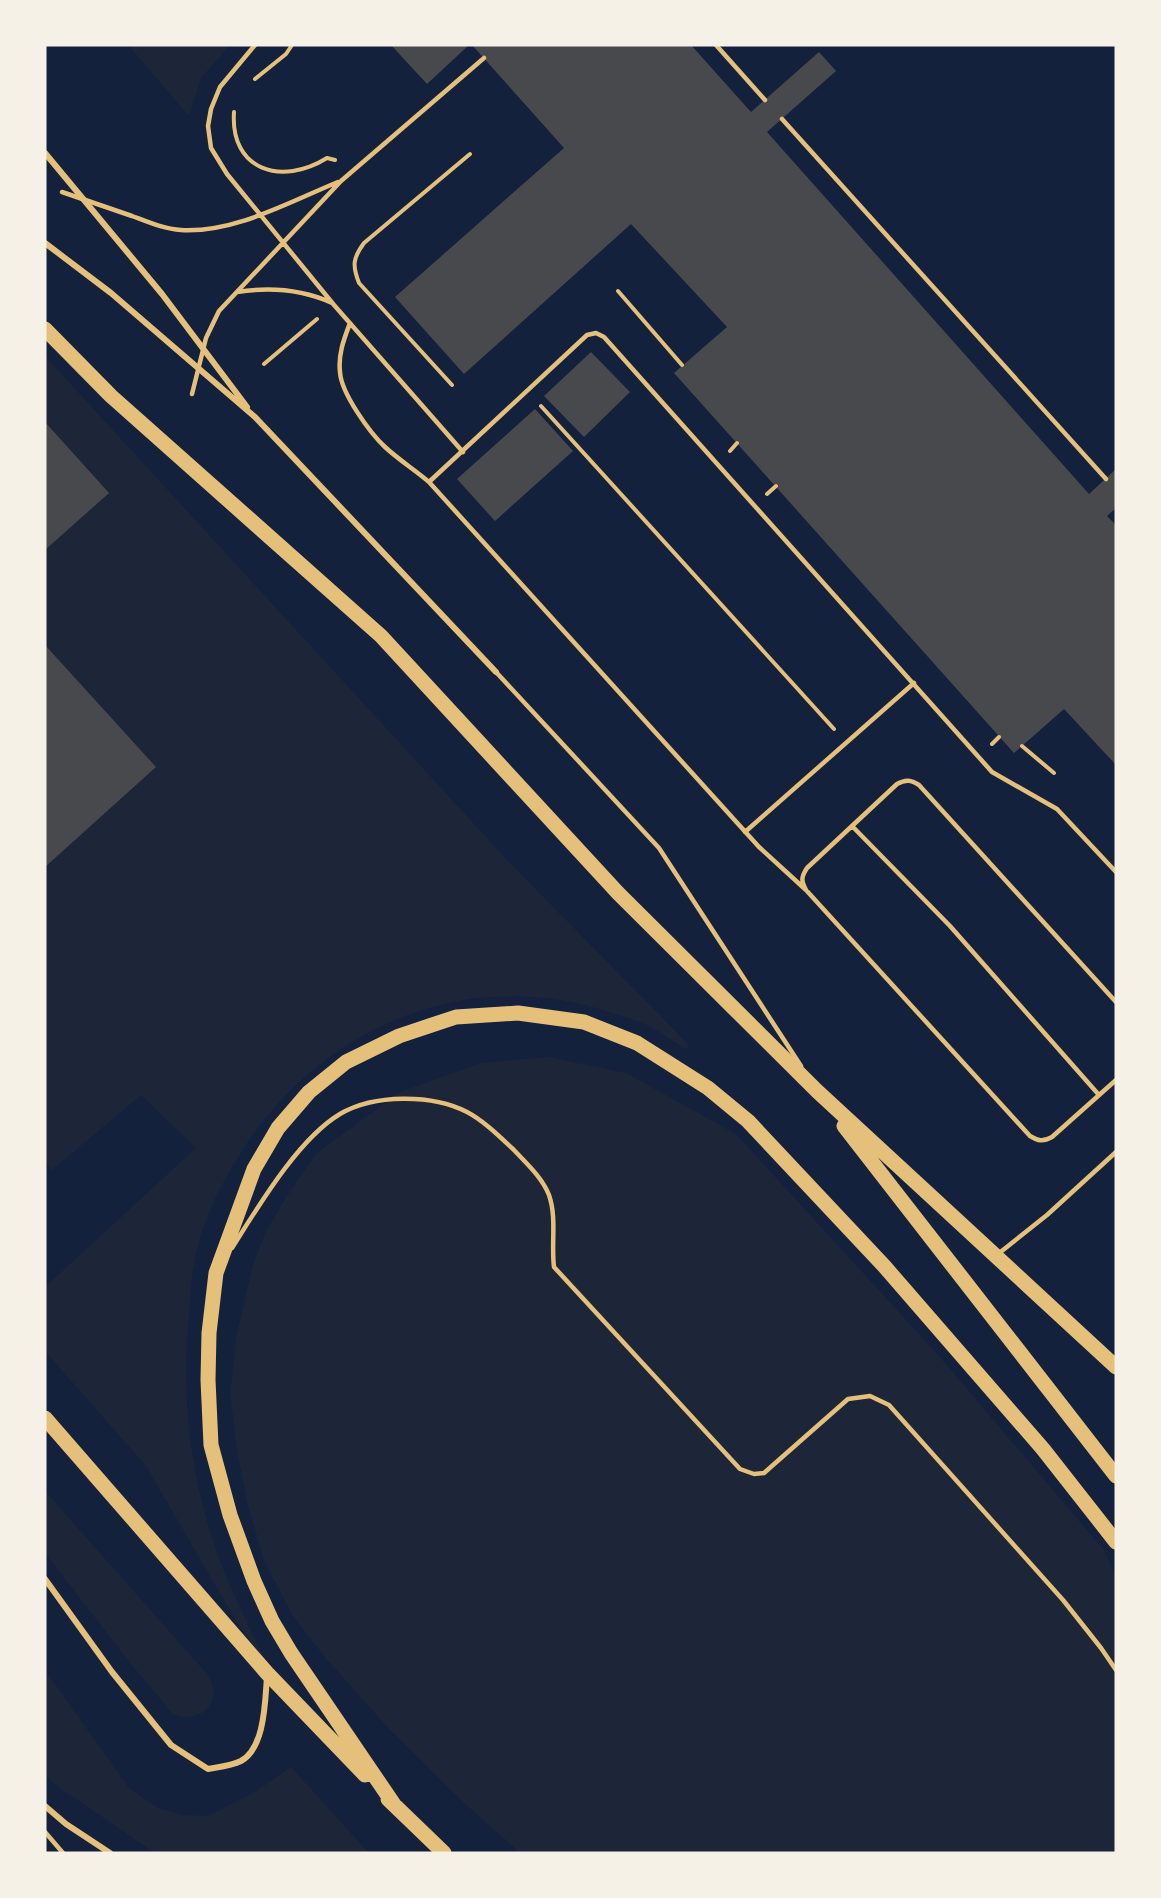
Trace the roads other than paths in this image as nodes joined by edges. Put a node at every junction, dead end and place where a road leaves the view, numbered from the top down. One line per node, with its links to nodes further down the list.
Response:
1 (255, 45): 9 (lane)
2 (716, 45): 4 (lane)
3 (484, 58): 7 (lane)
4 (765, 100)
5 (782, 119): 19 (lane)
6 (45, 153): 17 (street)
7 (340, 181): 9 (lane); 11 (lane)
8 (62, 192): 9 (lane)
9 (259, 214): 11 (lane)
10 (45, 243): 17 (street)
11 (283, 243): 12 (lane); 13 (lane)
12 (236, 293): 13 (lane); 16 (lane)
13 (334, 305): 14 (lane)
14 (350, 323): 18 (lane); 20 (lane)
15 (45, 329): 29 (main road)
16 (192, 394)
17 (255, 417): 21 (street)
18 (463, 452): 20 (lane); 22 (lane)
19 (1106, 478)
20 (429, 482): 24 (lane)
21 (496, 672): 29 (lane)
22 (914, 683): 24 (lane); 25 (lane)
23 (852, 826): 26 (lane); 27 (lane); 30 (lane)
24 (745, 832): 26 (lane)
25 (1116, 872)
26 (806, 890): 30 (lane)
27 (1116, 1002)
28 (1116, 1080): 30 (lane)
29 (817, 1091): 32 (main road); 36 (main road)
30 (1099, 1095)
31 (1116, 1152): 32 (lane)
32 (995, 1256): 34 (main road)
33 (216, 1273): 37 (main road); 39 (lane); 42 (main road)
34 (1116, 1367)
35 (45, 1418): 40 (main road)
36 (1116, 1476)
37 (1116, 1542)
38 (45, 1578): 40 (street)
39 (1116, 1670)
40 (267, 1673): 42 (main road)
41 (45, 1806): 45 (street)
42 (395, 1806): 46 (main road)
43 (45, 1832): 44 (lane)
44 (63, 1853)
45 (110, 1853)
46 (444, 1853)

